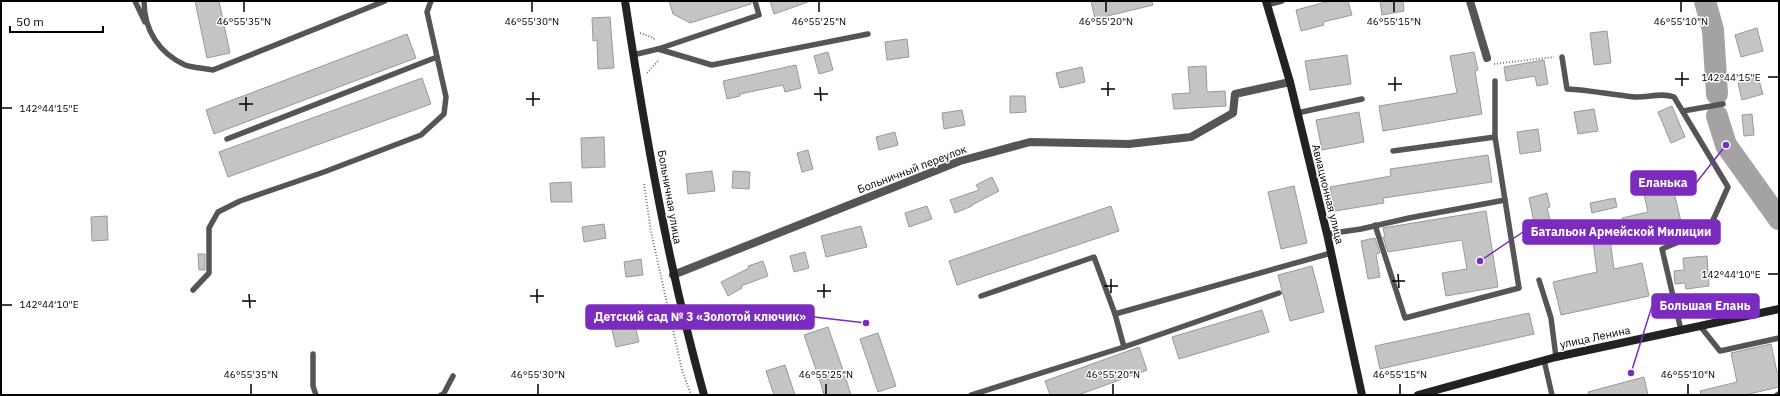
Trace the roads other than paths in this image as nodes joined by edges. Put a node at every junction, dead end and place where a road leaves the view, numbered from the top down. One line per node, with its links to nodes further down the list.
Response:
1 (135, 1): 10 (lane)
2 (144, 1): 10 (lane)
3 (385, 1): 10 (lane)
4 (431, 1): 15 (lane)
5 (625, 1): 13 (street, Больничная улица)
6 (755, 1): 12 (lane)
7 (1282, 1): 9 (lane)
8 (1470, 1): 16 (street)
9 (1267, 3): 18 (street, Авиационная улица)
10 (149, 31)
11 (868, 34): 12 (lane)
12 (657, 50): 13 (lane)
13 (633, 55): 30 (street, Больничная улица)
14 (1562, 56): 21 (lane)
15 (437, 57): 24 (lane); 32 (lane)
16 (1487, 58)
17 (1495, 81): 23 (lane)
18 (1290, 82): 22 (street, Авиационная улица); 30 (street, Больничный переулок)
19 (1362, 99): 22 (lane)
20 (1723, 104): 21 (lane)
21 (1683, 111): 38 (lane)
22 (1297, 113): 28 (street, Авиационная улица)
23 (1495, 137): 25 (lane); 26 (lane)
24 (227, 139)
25 (1393, 151)
26 (1505, 200): 27 (lane); 27 (lane)
27 (1375, 225): 28 (lane)
28 (1327, 234): 29 (street, Авиационная улица)
29 (1332, 253): 36 (lane); 49 (street, Авиационная улица)
30 (673, 275): 47 (street, Больничная улица)
31 (1539, 280): 42 (lane)
32 (193, 290)
33 (1279, 293): 40 (lane)
34 (981, 296): 36 (lane)
35 (1779, 309): 37 (street, улица Ленина)
36 (1115, 314): 40 (lane)
37 (1700, 326): 38 (street, улица Ленина); 39 (lane)
38 (1681, 330): 42 (street, улица Ленина)
39 (1779, 338)
40 (1124, 347): 48 (lane)
41 (313, 354): 45 (lane)
42 (1556, 357): 43 (street, улица Ленина)
43 (1544, 360): 50 (street, улица Ленина); 51 (lane)
44 (453, 376): 46 (lane)
45 (316, 395)
46 (441, 395)
47 (704, 395)
48 (971, 395)
49 (1362, 395)
50 (1418, 395)
51 (1552, 395)

